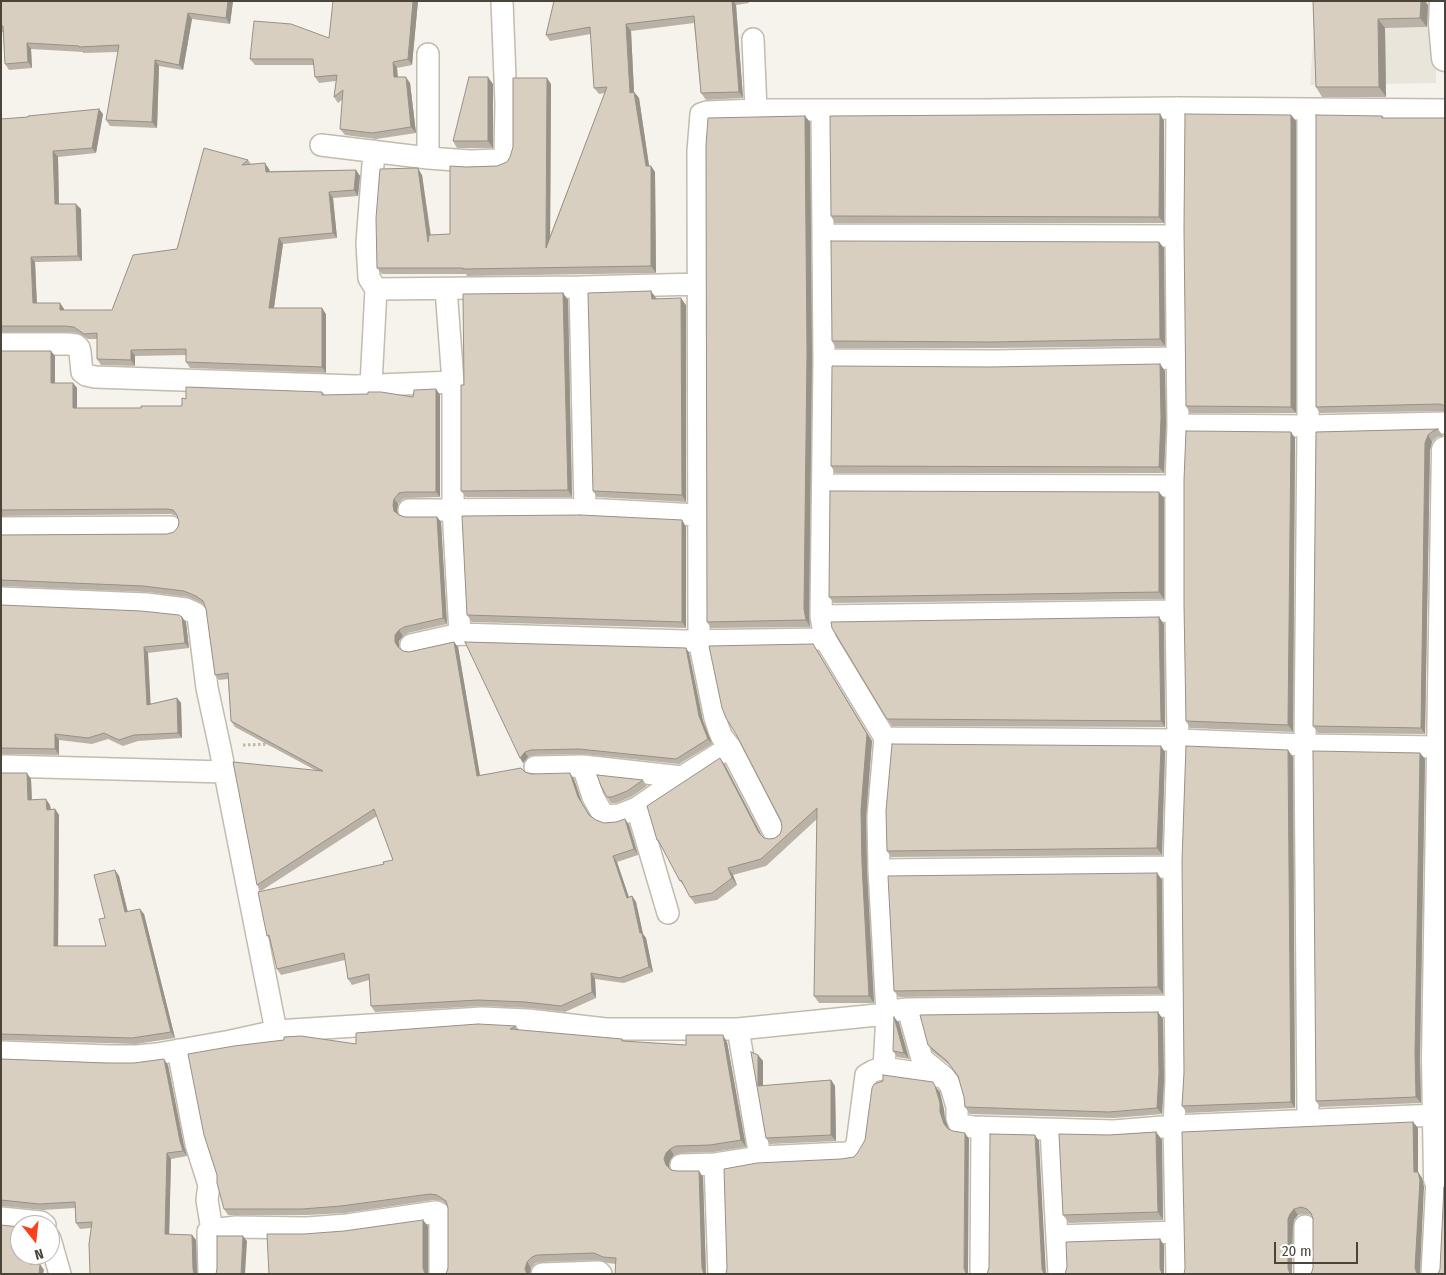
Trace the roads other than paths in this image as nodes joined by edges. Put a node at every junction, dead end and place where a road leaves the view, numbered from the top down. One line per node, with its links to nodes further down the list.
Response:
1 (502, 1): 13 (street)
2 (1443, 1): 5 (street)
3 (753, 39): 7 (street)
4 (428, 54): 13 (street)
5 (1445, 58)
6 (1177, 108): 8 (street); 9 (street); 15 (street)
7 (756, 110): 8 (street); 16 (street)
8 (822, 110): 14 (street)
9 (1308, 110): 10 (street); 27 (street)
10 (1445, 110)
11 (321, 145): 12 (street)
12 (374, 151): 13 (street); 18 (street)
13 (428, 158)
14 (823, 235): 15 (street); 22 (street)
15 (1176, 236): 21 (street)
16 (698, 284): 17 (street); 34 (street)
17 (580, 287): 19 (street); 33 (street)
18 (376, 289): 19 (street); 24 (street)
19 (446, 289): 23 (street)
20 (1, 344): 24 (street)
21 (1177, 358): 22 (street); 26 (street)
22 (824, 360): 29 (street)
23 (453, 382): 24 (street); 31 (street)
24 (370, 385)
25 (1445, 423): 27 (street)
26 (1178, 425): 27 (street); 30 (street)
27 (1308, 426): 46 (street)
28 (1445, 450): 48 (street)
29 (823, 485): 30 (street); 39 (street)
30 (1176, 486): 38 (street)
31 (453, 509): 32 (street); 33 (street); 40 (street)
32 (410, 510)
33 (585, 510): 34 (street)
34 (698, 515): 42 (street)
35 (171, 527): 36 (street)
36 (1, 528)
37 (1, 598): 52 (street)
38 (1176, 611): 39 (street); 45 (street)
39 (821, 616): 41 (street)
40 (460, 634): 42 (street); 43 (street)
41 (825, 639): 42 (street); 44 (street)
42 (699, 640): 47 (street)
43 (411, 645)
44 (885, 738): 45 (street); 58 (street)
45 (1178, 740): 46 (street); 57 (street)
46 (1305, 745): 48 (street); 71 (street)
47 (730, 747): 53 (street); 55 (street)
48 (1439, 747): 56 (street)
49 (5, 766): 52 (street)
50 (583, 766): 51 (street); 53 (street); 54 (street)
51 (535, 768)
52 (224, 772): 64 (street)
53 (682, 776): 54 (street)
54 (636, 808): 59 (street)
55 (775, 834)
56 (1442, 847): 67 (street)
57 (1174, 867): 58 (street); 60 (street)
58 (879, 870): 62 (street)
59 (668, 913)
60 (1175, 1006): 61 (street); 72 (street)
61 (908, 1009): 62 (street); 69 (street)
62 (887, 1014): 63 (street); 68 (street)
63 (738, 1029): 64 (street); 75 (street)
64 (276, 1031): 65 (street)
65 (178, 1050): 66 (street); 80 (street)
66 (1, 1052)
67 (1440, 1059): 70 (street)
68 (884, 1068): 69 (street); 75 (street)
69 (944, 1077): 73 (street)
70 (1437, 1115): 71 (street); 78 (street)
71 (1308, 1120): 72 (street)
72 (1174, 1126): 74 (street); 81 (street)
73 (982, 1127): 74 (street); 88 (street)
74 (1051, 1130): 82 (street)
75 (760, 1157): 76 (street)
76 (715, 1164): 77 (street); 87 (street)
77 (681, 1165)
78 (1441, 1179): 92 (street)
79 (1305, 1226): 91 (street)
80 (212, 1230): 83 (street); 84 (street)
81 (1176, 1232): 82 (street); 90 (street)
82 (1057, 1236): 89 (street)
83 (209, 1274)
84 (440, 1274)
85 (542, 1274): 86 (street)
86 (601, 1274)
87 (719, 1274)
88 (981, 1274)
89 (1059, 1274)
90 (1177, 1274)
91 (1305, 1274)
92 (1432, 1274)

